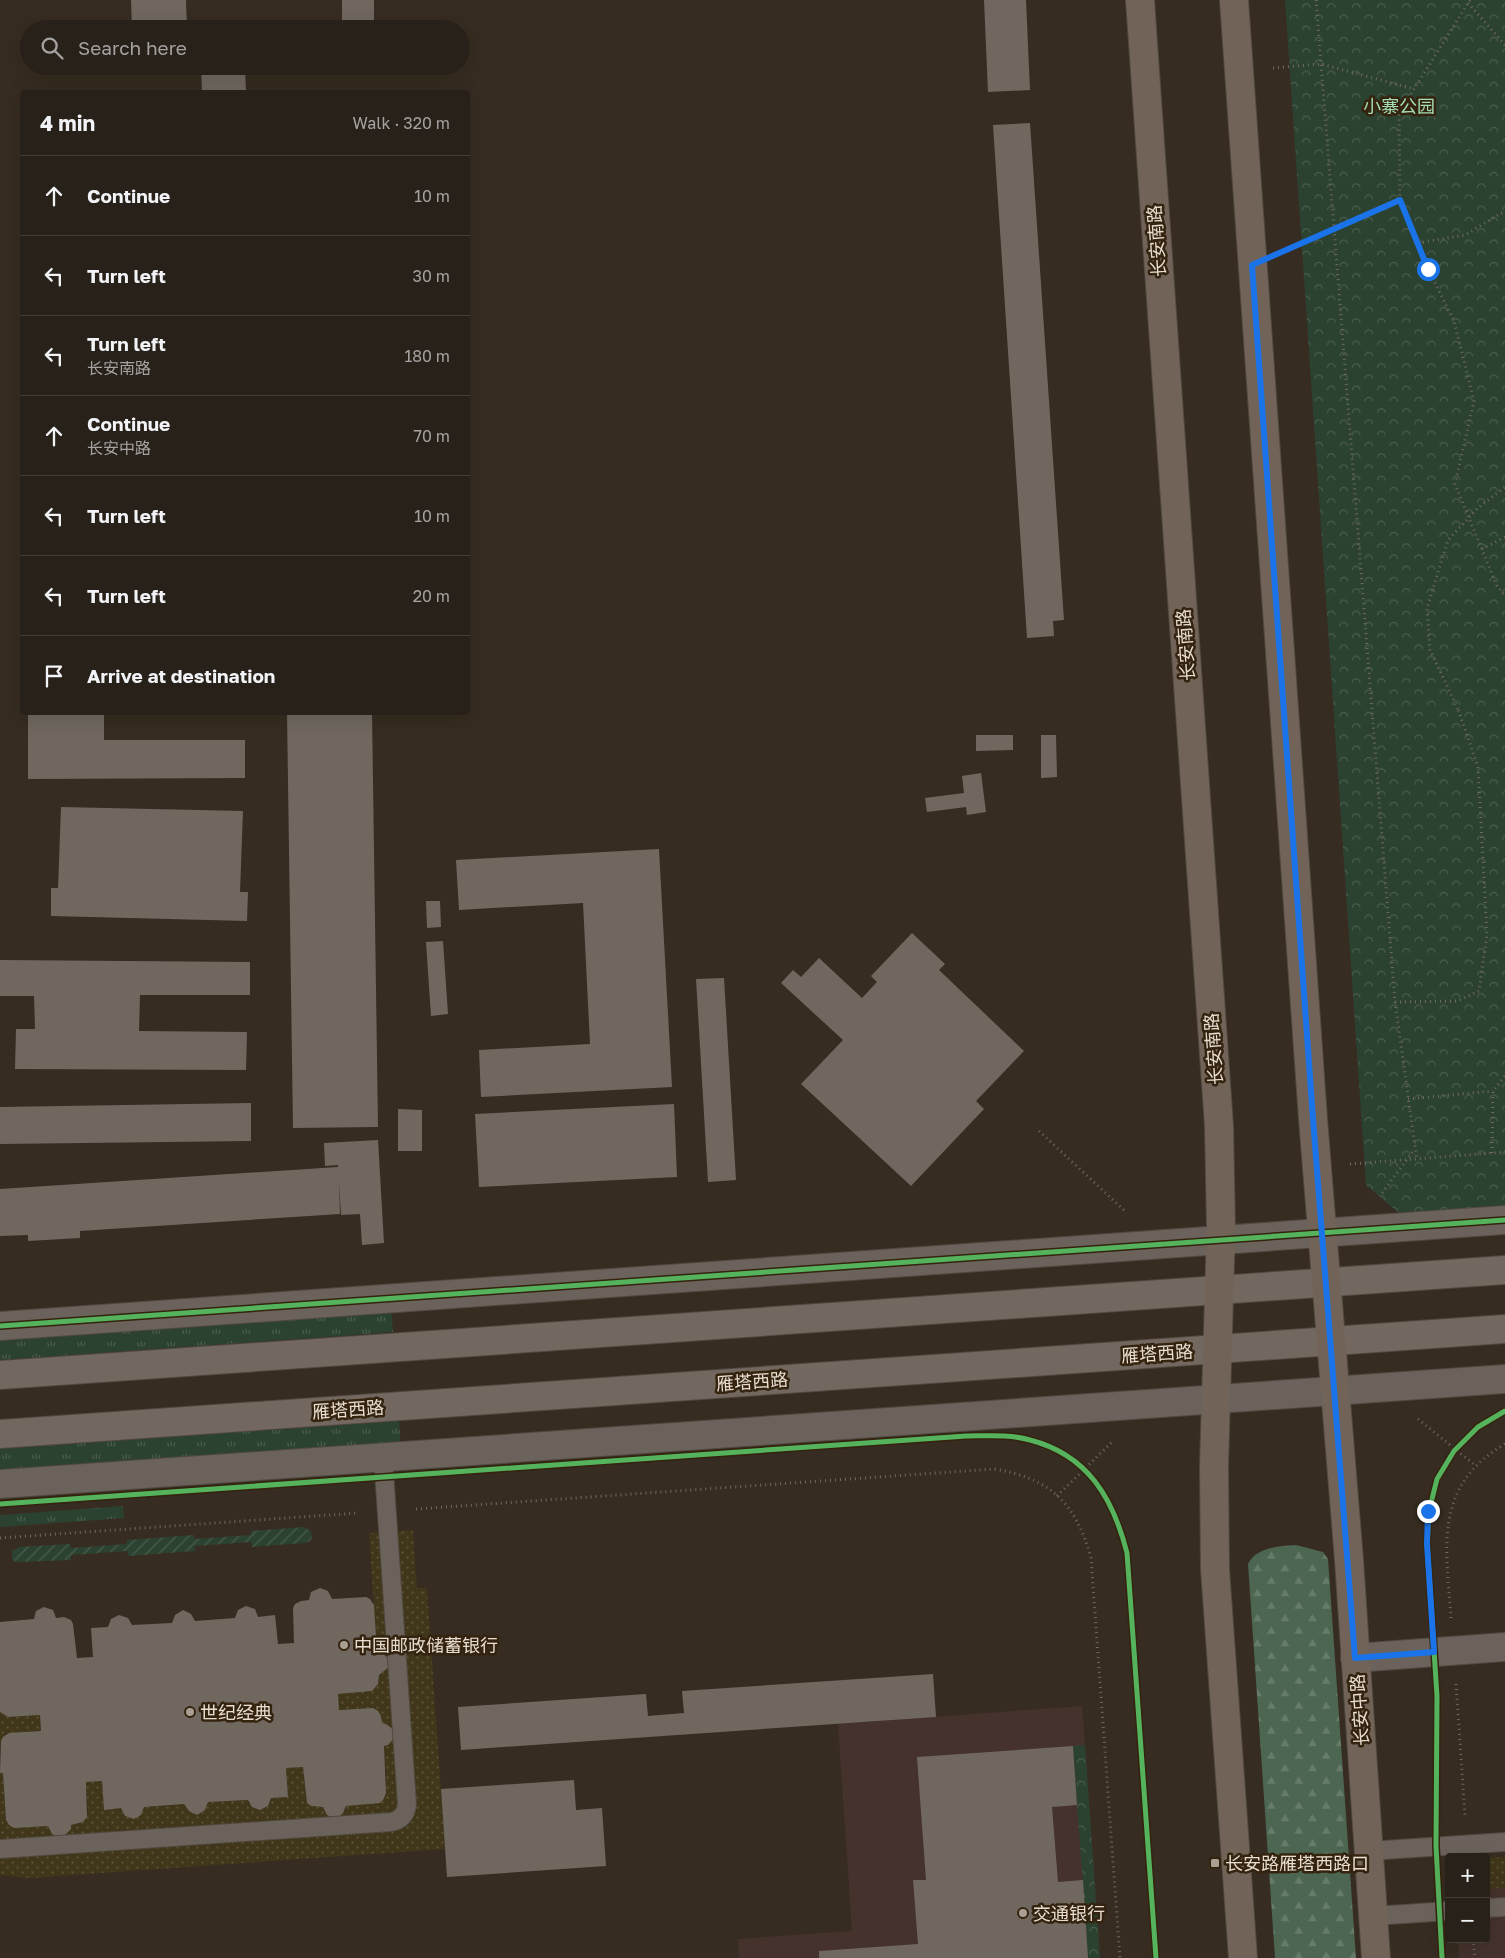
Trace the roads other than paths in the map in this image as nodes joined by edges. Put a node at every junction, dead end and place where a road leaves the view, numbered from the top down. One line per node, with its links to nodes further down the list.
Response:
1 (1140, 0): 5 (main road, 长安南路)
2 (1234, 0): 4 (main road)
3 (1505, 1220): 4 (street)
4 (1321, 1233): 5 (street); 7 (main road)
5 (1220, 1240): 8 (main road, 长安南路); 9 (street)
6 (1505, 1270): 7 (main road)
7 (1326, 1282): 8 (main road); 11 (main road, 长安中路)
8 (1218, 1290): 12 (main road); 13 (main road)
9 (0, 1326)
10 (1505, 1329): 11 (main road, 雁塔西路)
11 (1330, 1341): 12 (main road, 雁塔西路); 15 (main road, 长安中路)
12 (1217, 1349): 16 (main road); 17 (main road, 雁塔西路)
13 (0, 1375)
14 (1505, 1379): 15 (street)
15 (1335, 1391): 16 (street); 21 (main road, 长安中路)
16 (1215, 1399): 18 (street); 29 (main road)
17 (0, 1434)
18 (383, 1457): 19 (street); 23 (lane)
19 (0, 1484)
20 (1505, 1647): 21 (street)
21 (1355, 1658): 24 (main road, 长安中路)
22 (1505, 1842): 24 (lane)
23 (0, 1849)
24 (1369, 1851): 28 (main road, 长安中路)
25 (1505, 1907): 26 (lane)
26 (1490, 1908)
27 (1445, 1911): 28 (lane)
28 (1373, 1916): 30 (main road, 长安中路)
29 (1243, 1958)
30 (1376, 1958)

